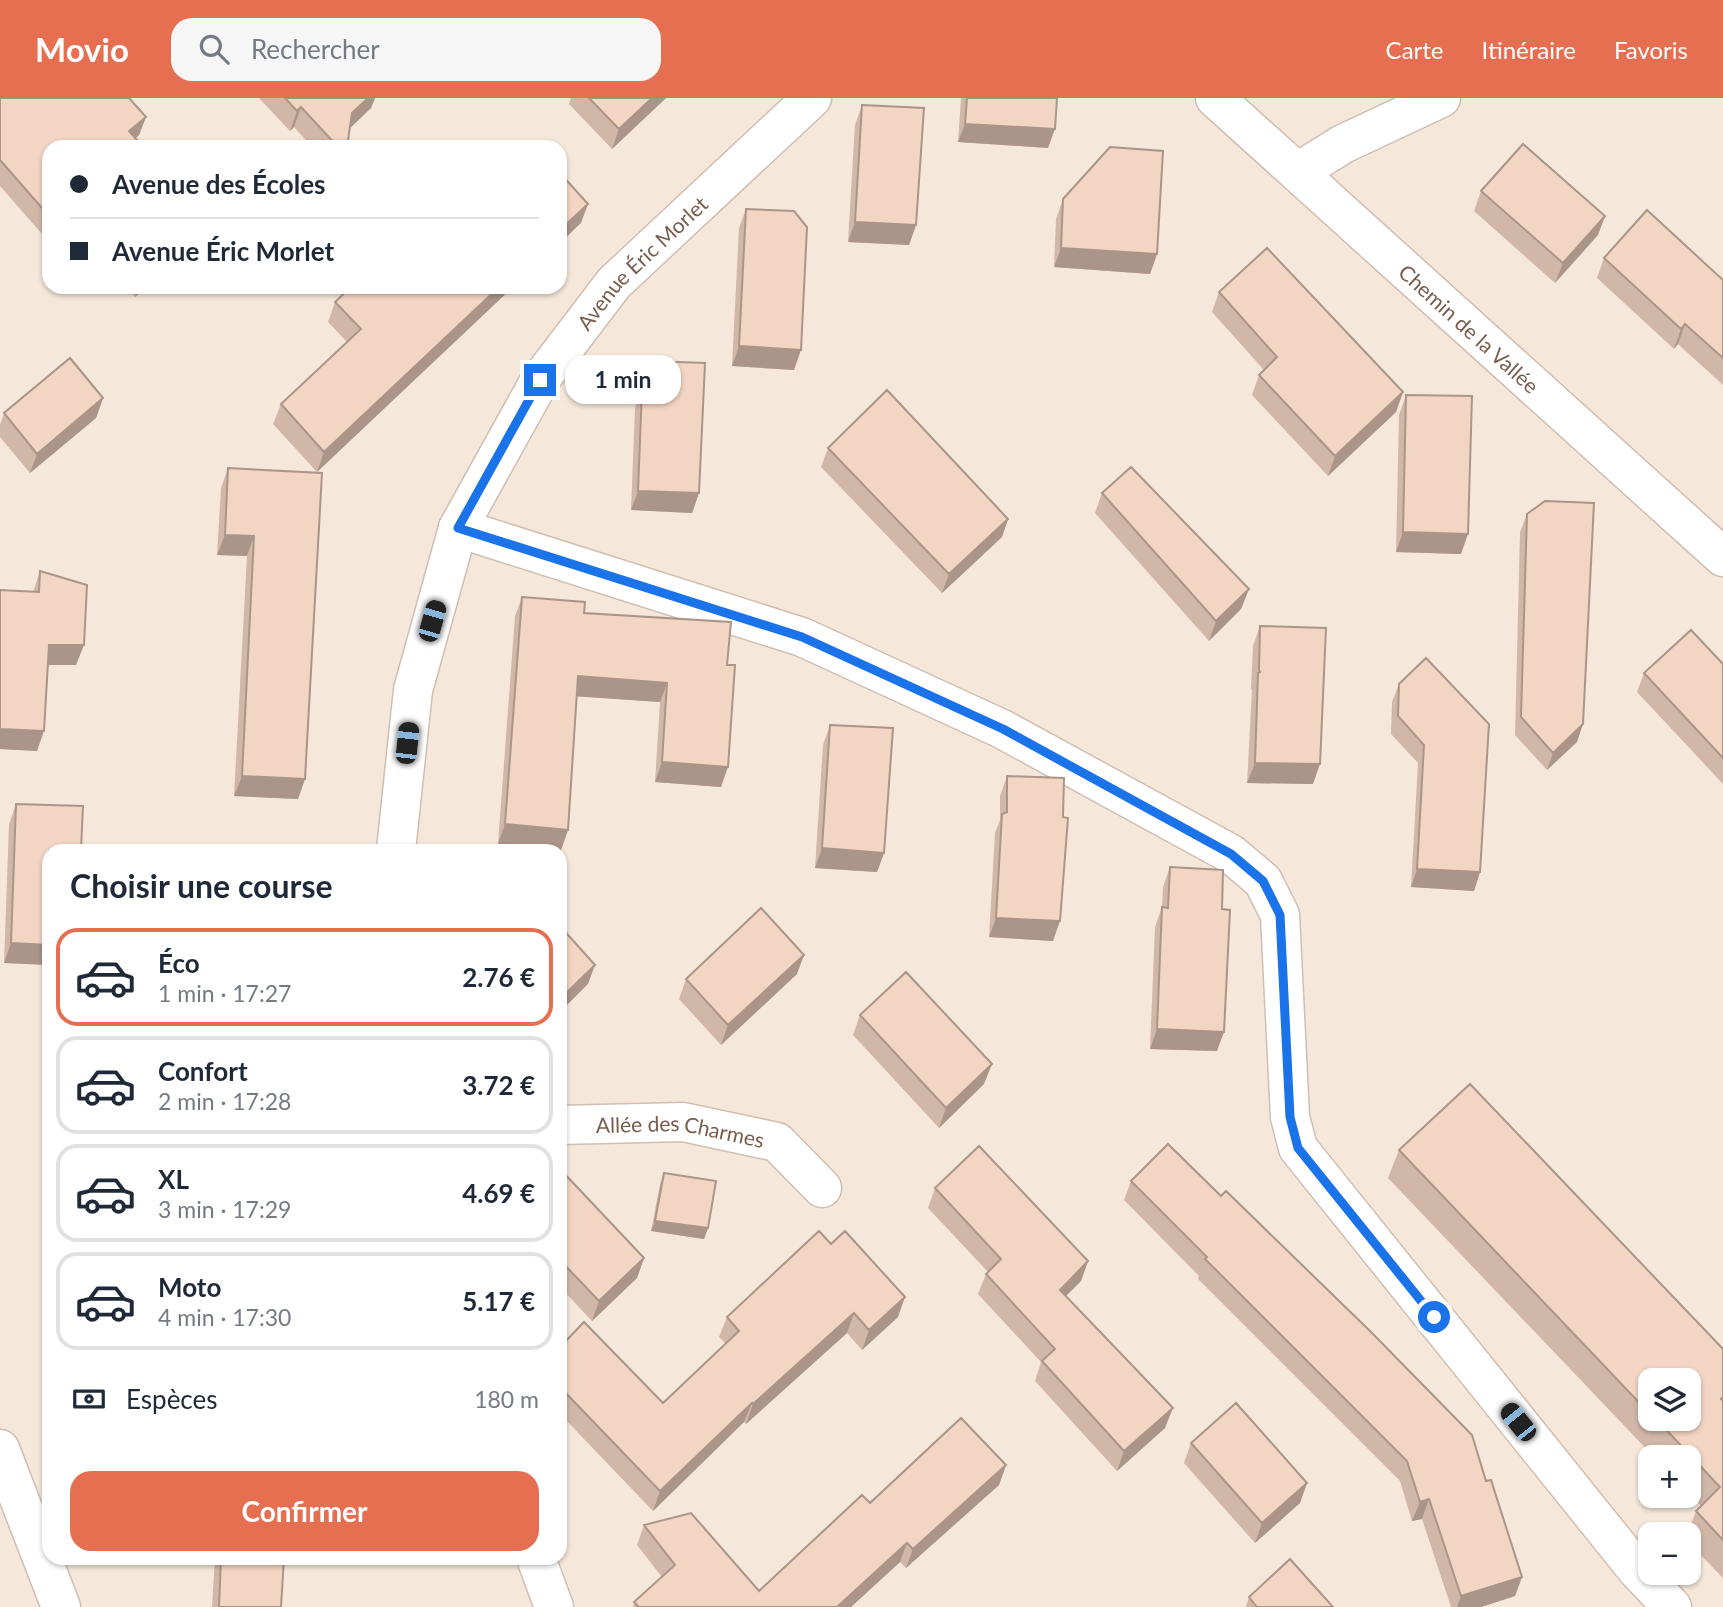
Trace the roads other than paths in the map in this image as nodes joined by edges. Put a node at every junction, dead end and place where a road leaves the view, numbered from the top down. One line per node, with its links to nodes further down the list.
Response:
1 (812, 98): 5 (street, Avenue Éric Morlet)
2 (1214, 98): 4 (street, Chemin de la Vallée)
3 (1441, 98): 4 (street)
4 (1298, 172): 6 (street, Chemin de la Vallée)
5 (458, 528): 7 (street, Avenue Éric Morlet); 16 (street)
6 (1723, 557)
7 (398, 844)
8 (567, 1125): 9 (street, Allée des Charmes)
9 (822, 1188)
10 (1, 1455): 11 (street)
11 (42, 1559)
12 (44, 1565): 14 (street)
13 (539, 1565): 15 (street)
14 (61, 1607)
15 (554, 1607)
16 (1672, 1607)

